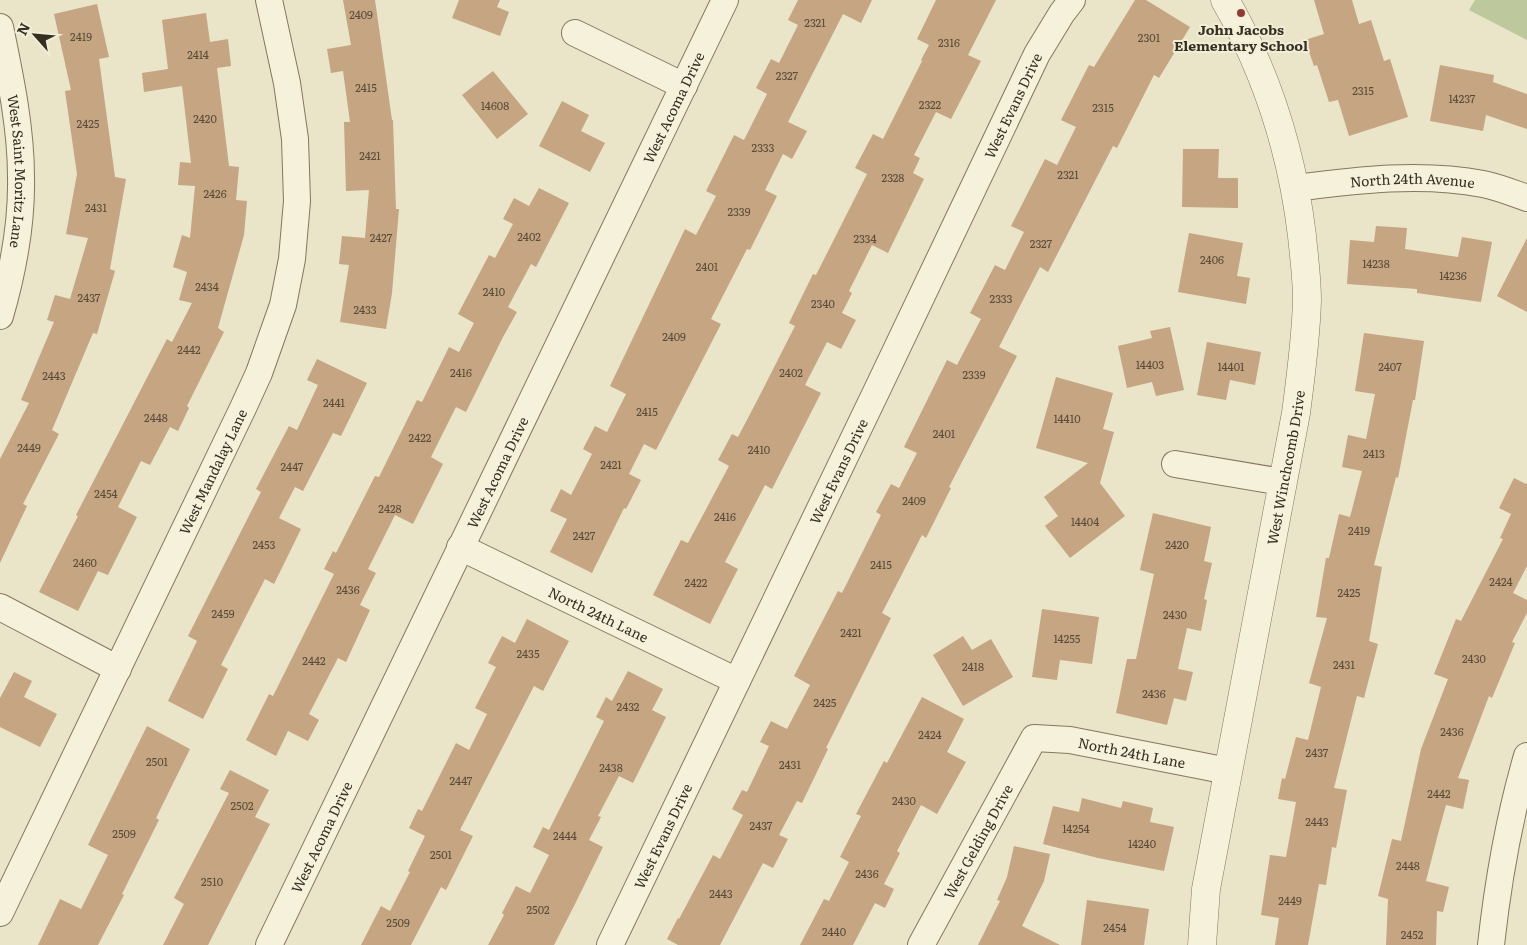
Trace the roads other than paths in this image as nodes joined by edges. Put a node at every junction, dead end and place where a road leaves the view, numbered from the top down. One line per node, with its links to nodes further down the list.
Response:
1 (269, 0): 15 (street, West Mandalay Lane)
2 (725, 0): 7 (street, West Acoma Drive)
3 (1072, 0): 16 (street, West Evans Drive)
4 (1225, 0): 8 (street, West Winchcomb Drive)
5 (0, 27): 10 (street, West Saint Moritz Lane)
6 (574, 33): 7 (street)
7 (684, 86): 13 (street, West Acoma Drive)
8 (1296, 188): 9 (street, North 24th Avenue); 12 (street, West Winchcomb Drive)
9 (1527, 198)
10 (0, 316)
11 (1175, 464): 12 (street)
12 (1282, 482): 19 (street, West Winchcomb Drive)
13 (460, 547): 16 (street, North 24th Lane); 21 (street, West Acoma Drive)
14 (0, 607): 15 (street)
15 (118, 668): 20 (street, West Mandalay Lane)
16 (737, 681): 22 (street, West Evans Drive)
17 (1034, 738): 19 (street, North 24th Lane); 23 (street, West Gelding Drive)
18 (1527, 756): 25 (street)
19 (1228, 771): 24 (street, West Winchcomb Drive)
20 (0, 911)
21 (269, 945)
22 (610, 945)
23 (921, 945)
24 (1202, 945)
25 (1491, 945)

